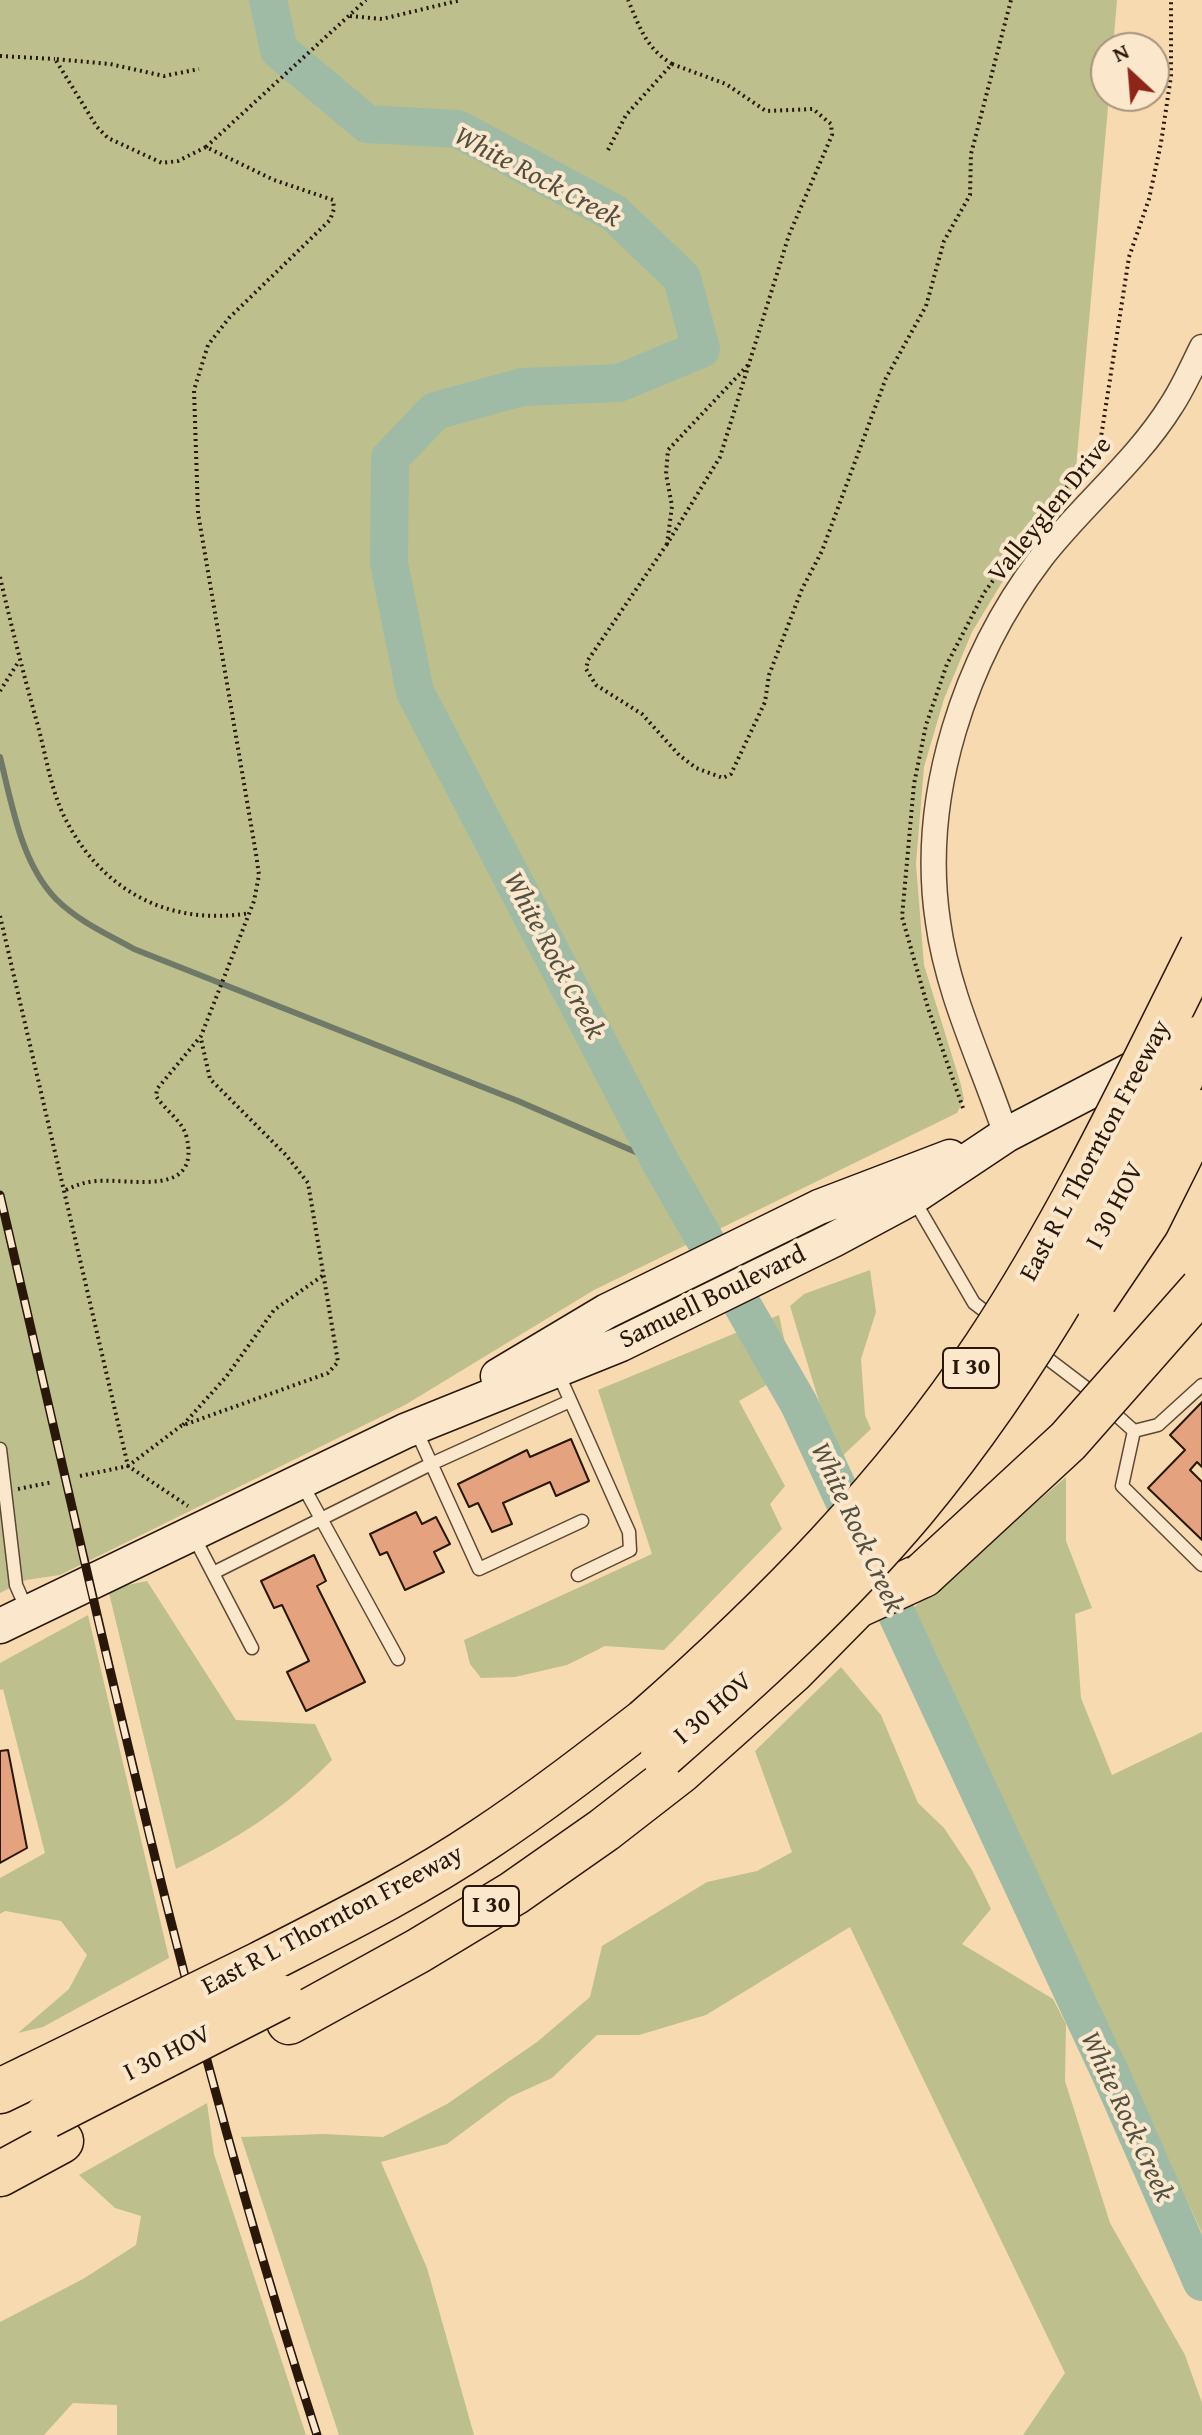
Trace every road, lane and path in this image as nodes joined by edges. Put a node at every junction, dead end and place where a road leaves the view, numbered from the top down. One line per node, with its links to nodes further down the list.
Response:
1 (366, 0): 5 (path)
2 (461, 0): 5 (path)
3 (628, 0): 8 (path)
4 (1011, 0): 14 (path)
5 (350, 16): 10 (path)
6 (0, 56): 7 (path)
7 (55, 59): 9 (path); 10 (path)
8 (672, 64): 11 (path); 13 (path)
9 (199, 69)
10 (206, 147): 18 (path)
11 (608, 150)
12 (1202, 347): 24 (street, Valleyglen Drive)
13 (749, 364): 14 (path); 14 (path)
14 (667, 544)
15 (0, 577): 16 (path)
16 (19, 661): 17 (path); 18 (path)
17 (0, 691)
18 (250, 913): 22 (path)
19 (0, 916): 25 (path)
20 (1202, 947): 54 (highway, East R L Thornton Freeway / I 30, bridge)
21 (1202, 1035): 24 (main road, Samuell Boulevard); 54 (highway, I 30 HOV, bridge)
22 (201, 1036): 25 (path); 27 (path)
23 (1202, 1112): 50 (highway, East R L Thornton Freeway / I 30, bridge)
24 (1006, 1135): 26 (main road, Samuell Boulevard); 35 (main road, Samuell Boulevard)
25 (66, 1190): 39 (path)
26 (913, 1197): 29 (lane); 31 (main road, Samuell Boulevard)
27 (325, 1274): 34 (path); 34 (path)
28 (1202, 1289): 50 (highway, bridge)
29 (1011, 1331)
30 (1024, 1340): 36 (lane)
31 (556, 1370): 33 (lane); 35 (main road, Samuell Boulevard)
32 (1202, 1385): 36 (lane)
33 (570, 1401): 38 (lane); 49 (lane)
34 (181, 1426): 39 (path)
35 (410, 1429): 38 (lane); 41 (main road, Samuell Boulevard)
36 (1134, 1431): 47 (lane)
37 (0, 1449): 43 (lane)
38 (431, 1464): 44 (lane); 45 (lane)
39 (128, 1466): 40 (path); 46 (path)
40 (80, 1476)
41 (301, 1481): 44 (lane); 46 (main road, Samuell Boulevard)
42 (53, 1482): 43 (path)
43 (6, 1492): 51 (lane)
44 (321, 1518): 48 (lane); 53 (lane)
45 (582, 1521)
46 (203, 1529): 48 (lane); 51 (main road, Samuell Boulevard)
47 (1202, 1565)
48 (213, 1573): 52 (lane)
49 (578, 1575)
50 (856, 1606): 54 (highway, East R L Thornton Freeway / I 30)
51 (14, 1620)
52 (252, 1648)
53 (398, 1659)
54 (662, 1749): 55 (highway, East R L Thornton Freeway / I 30); 55 (highway, East R L Thornton Freeway / I 30)
55 (278, 1994): 56 (highway, East R L Thornton Freeway / I 30, bridge); 57 (highway, East R L Thornton Freeway / I 30)
56 (16, 2083)
57 (54, 2128): 58 (highway); 59 (highway, East R L Thornton Freeway / I 30)
58 (0, 2141)
59 (0, 2174)

